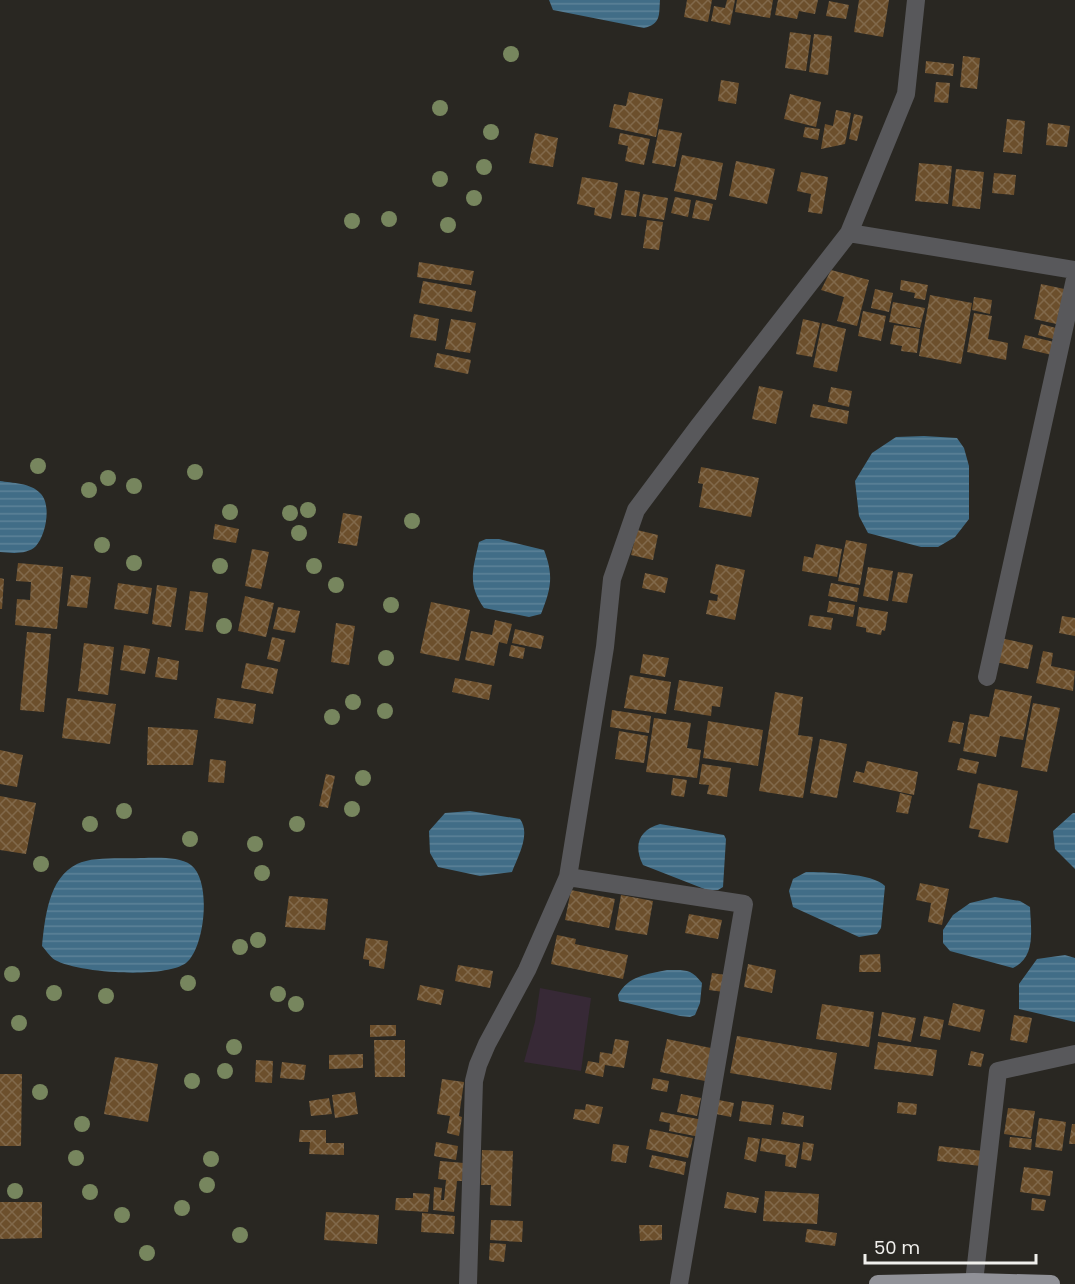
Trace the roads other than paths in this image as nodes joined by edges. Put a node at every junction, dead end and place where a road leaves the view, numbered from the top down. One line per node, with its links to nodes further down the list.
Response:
1 (916, 0): 2 (street)
2 (849, 233): 3 (street); 6 (street)
3 (1075, 270)
4 (1075, 279): 5 (street)
5 (987, 677)
6 (568, 876): 9 (street); 10 (street)
7 (1075, 1054): 8 (street)
8 (974, 1282): 11 (highway); 12 (highway)
9 (468, 1284)
10 (680, 1284)
11 (878, 1284)
12 (1052, 1284)

